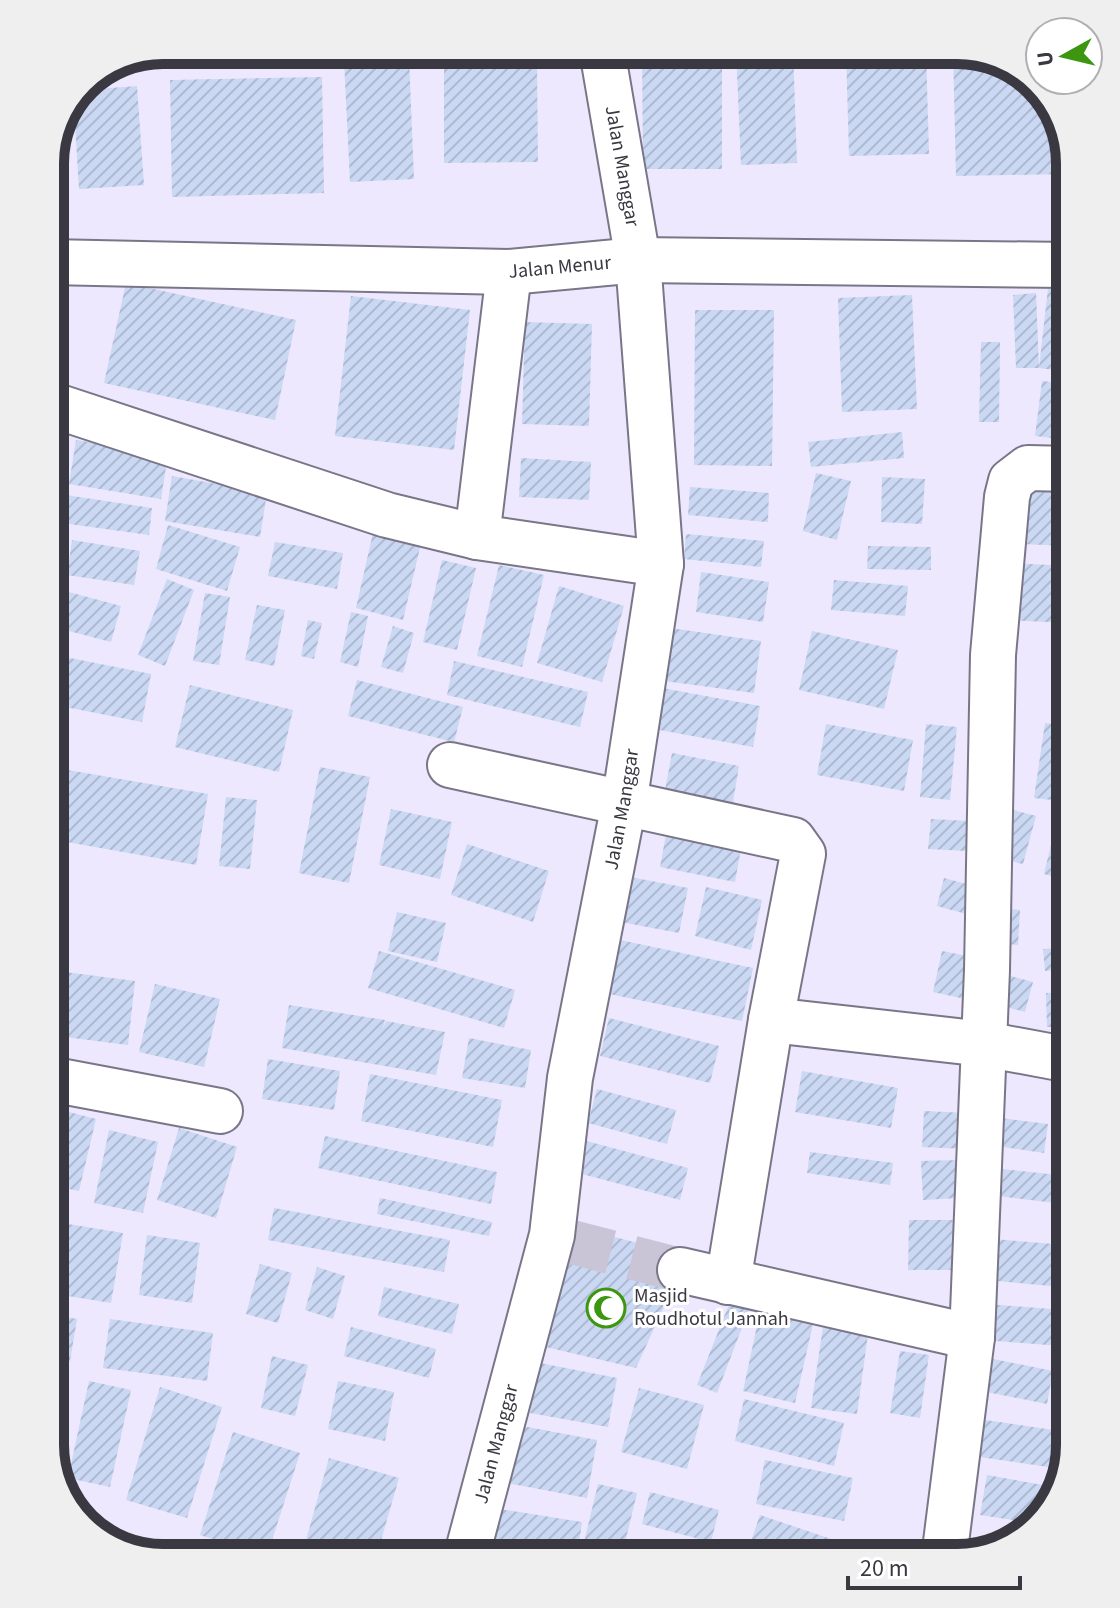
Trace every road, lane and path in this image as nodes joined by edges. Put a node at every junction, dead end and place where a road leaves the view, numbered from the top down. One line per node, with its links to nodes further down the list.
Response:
1 (604, 64): 2 (street, Jalan Manggar)
2 (638, 260): 4 (street, Jalan Menur); 5 (street, Jalan Menur); 9 (street, Jalan Manggar)
3 (64, 262): 5 (street, Jalan Menur)
4 (1056, 265)
5 (509, 272): 8 (street)
6 (64, 409): 8 (street)
7 (1056, 469): 13 (street)
8 (477, 537): 9 (street)
9 (661, 564): 11 (street, Jalan Manggar)
10 (450, 765): 11 (street)
11 (624, 804): 12 (street); 20 (street, Jalan Manggar)
12 (771, 1020): 13 (street); 18 (street)
13 (984, 1044): 14 (street); 19 (street)
14 (1056, 1057)
15 (64, 1082): 16 (street)
16 (220, 1111)
17 (680, 1270): 18 (street)
18 (728, 1282): 19 (street)
19 (972, 1337): 21 (street)
20 (470, 1544)
21 (946, 1544)

